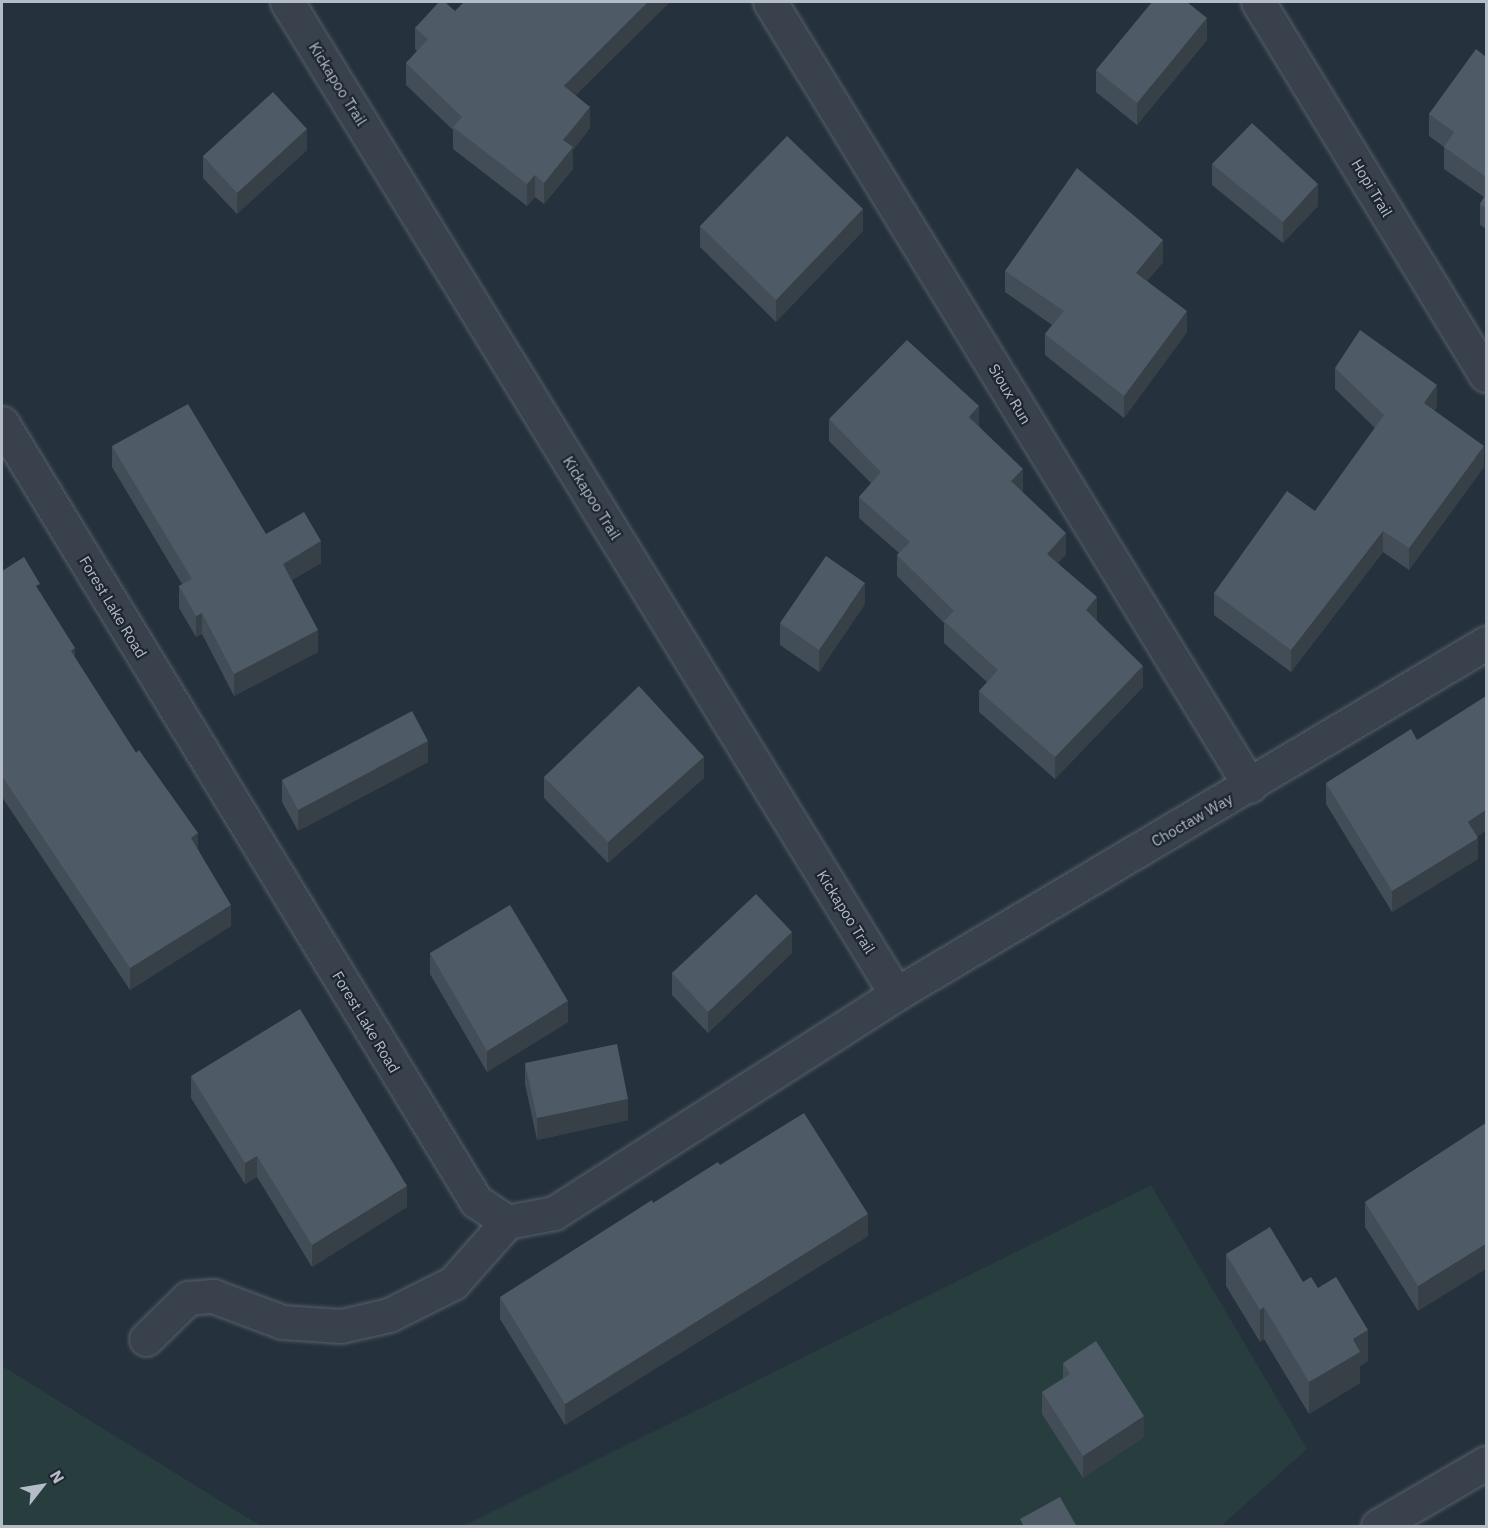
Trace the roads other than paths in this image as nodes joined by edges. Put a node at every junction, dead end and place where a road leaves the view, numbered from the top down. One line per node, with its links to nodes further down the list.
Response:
1 (287, 2): 8 (street, Kickapoo Trail)
2 (770, 2): 7 (street, Sioux Run)
3 (1258, 2): 4 (street, Hopi Trail)
4 (1486, 375)
5 (2, 423): 9 (street, Forest Lake Road)
6 (1486, 643): 7 (street, Choctaw Way)
7 (1250, 786): 8 (street, Choctaw Way)
8 (896, 994): 9 (street)
9 (507, 1222): 10 (street)
10 (146, 1339)
11 (1486, 1463): 12 (street)
12 (1378, 1527)

